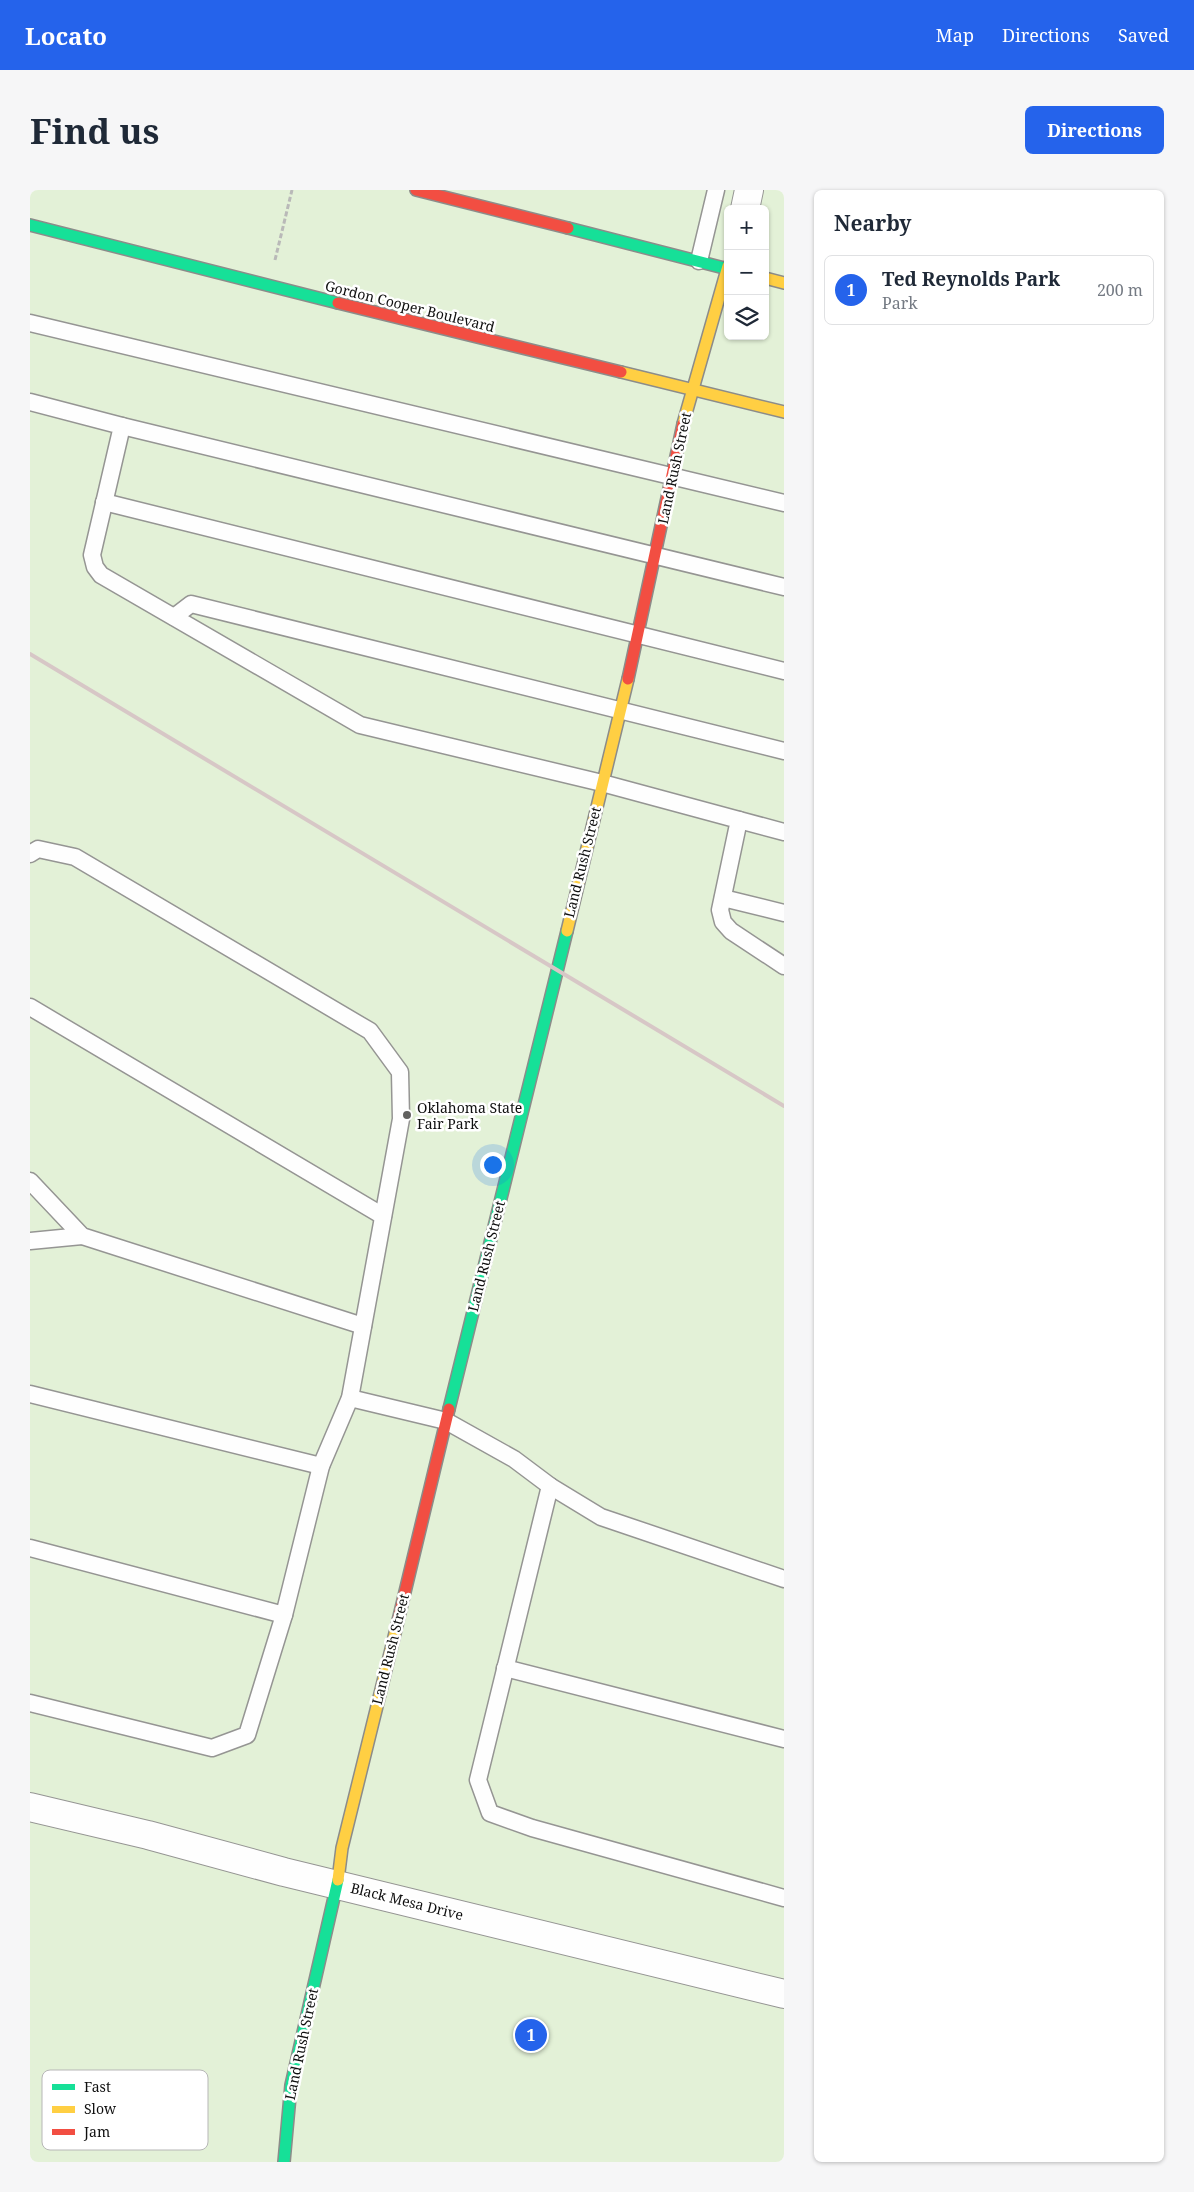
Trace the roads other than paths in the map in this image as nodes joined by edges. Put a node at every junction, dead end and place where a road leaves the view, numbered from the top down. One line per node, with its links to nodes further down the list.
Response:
1 (416, 190): 6 (street)
2 (716, 190): 6 (lane)
3 (749, 190): 4 (street)
4 (746, 205)
5 (30, 225): 12 (street, Gordon Cooper Boulevard)
6 (699, 261): 7 (street)
7 (724, 267)
8 (769, 279): 10 (street)
9 (724, 282): 12 (street, Land Rush Street)
10 (784, 283)
11 (30, 323): 16 (lane)
12 (692, 390): 14 (street, Gordon Cooper Boulevard); 16 (street, Land Rush Street)
13 (30, 402): 15 (lane)
14 (784, 412)
15 (122, 426): 17 (lane); 19 (lane)
16 (672, 476): 18 (lane); 19 (street, Land Rush Street)
17 (104, 502): 21 (lane); 22 (lane)
18 (784, 503)
19 (655, 556): 20 (lane); 22 (street, Land Rush Street)
20 (784, 587)
21 (174, 617): 24 (lane); 26 (lane)
22 (637, 635): 23 (lane); 24 (street, Land Rush Street)
23 (784, 671)
24 (620, 711): 25 (lane); 26 (street, Land Rush Street)
25 (784, 751)
26 (602, 783): 27 (lane); 41 (street, Land Rush Street)
27 (739, 820): 28 (lane); 30 (lane)
28 (784, 832)
29 (30, 854): 35 (lane)
30 (722, 898): 31 (lane); 32 (lane)
31 (784, 913)
32 (784, 966)
33 (30, 1006): 35 (lane)
34 (30, 1181): 36 (lane)
35 (383, 1216): 38 (lane)
36 (82, 1236): 37 (lane); 38 (lane)
37 (30, 1241)
38 (363, 1326): 40 (lane)
39 (30, 1394): 42 (lane)
40 (350, 1398): 41 (lane); 42 (lane)
41 (446, 1421): 43 (lane); 51 (street, Land Rush Street)
42 (321, 1466): 46 (lane)
43 (550, 1486): 45 (lane); 47 (lane)
44 (30, 1548): 46 (lane)
45 (784, 1579)
46 (284, 1615): 48 (lane)
47 (505, 1668): 49 (lane); 52 (lane)
48 (30, 1703)
49 (784, 1740)
50 (30, 1807): 51 (street, Black Mesa Drive)
51 (338, 1884): 53 (street, Black Mesa Drive); 54 (street, Land Rush Street)
52 (784, 1898)
53 (784, 1994)
54 (284, 2162)

